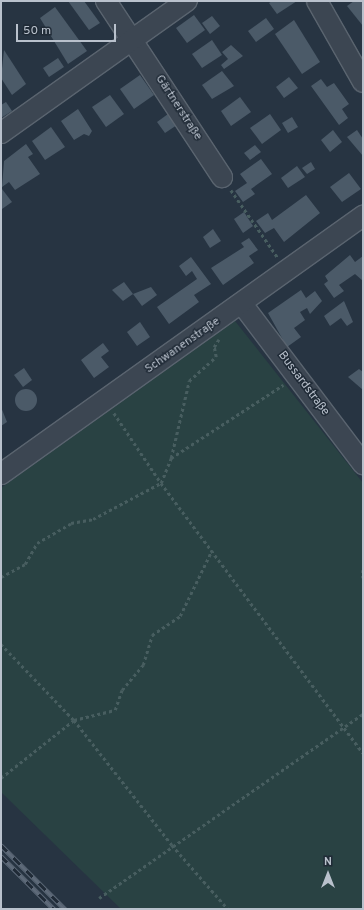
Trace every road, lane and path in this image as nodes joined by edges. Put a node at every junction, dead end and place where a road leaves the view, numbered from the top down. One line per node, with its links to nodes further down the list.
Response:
1 (106, 1): 4 (street, Gärtnerstraße)
2 (187, 1): 4 (street)
3 (317, 1): 5 (street)
4 (133, 38): 6 (street); 7 (street, Gärtnerstraße)
5 (363, 82)
6 (1, 133)
7 (222, 177): 9 (path)
8 (363, 216): 9 (street, Schwanenstraße)
9 (287, 272): 10 (street, Schwanenstraße)
10 (242, 304): 12 (street, Bussardstraße); 13 (street, Schwanenstraße)
11 (222, 335): 15 (path)
12 (297, 376): 14 (street, Bussardstraße); 15 (path)
13 (106, 401): 16 (street, Schwanenstraße); 17 (path)
14 (359, 452)
15 (171, 458): 17 (path)
16 (1, 474)
17 (161, 483): 18 (path); 20 (path)
18 (212, 550): 24 (path); 25 (path)
19 (363, 570): 21 (path)
20 (1, 577)
21 (363, 578)
22 (1, 644): 24 (path)
23 (363, 714): 25 (path)
24 (74, 720): 27 (path); 28 (path)
25 (344, 728): 26 (path); 28 (path)
26 (363, 753)
27 (1, 778)
28 (172, 845): 29 (path); 30 (path)
29 (99, 898)
30 (228, 909)

